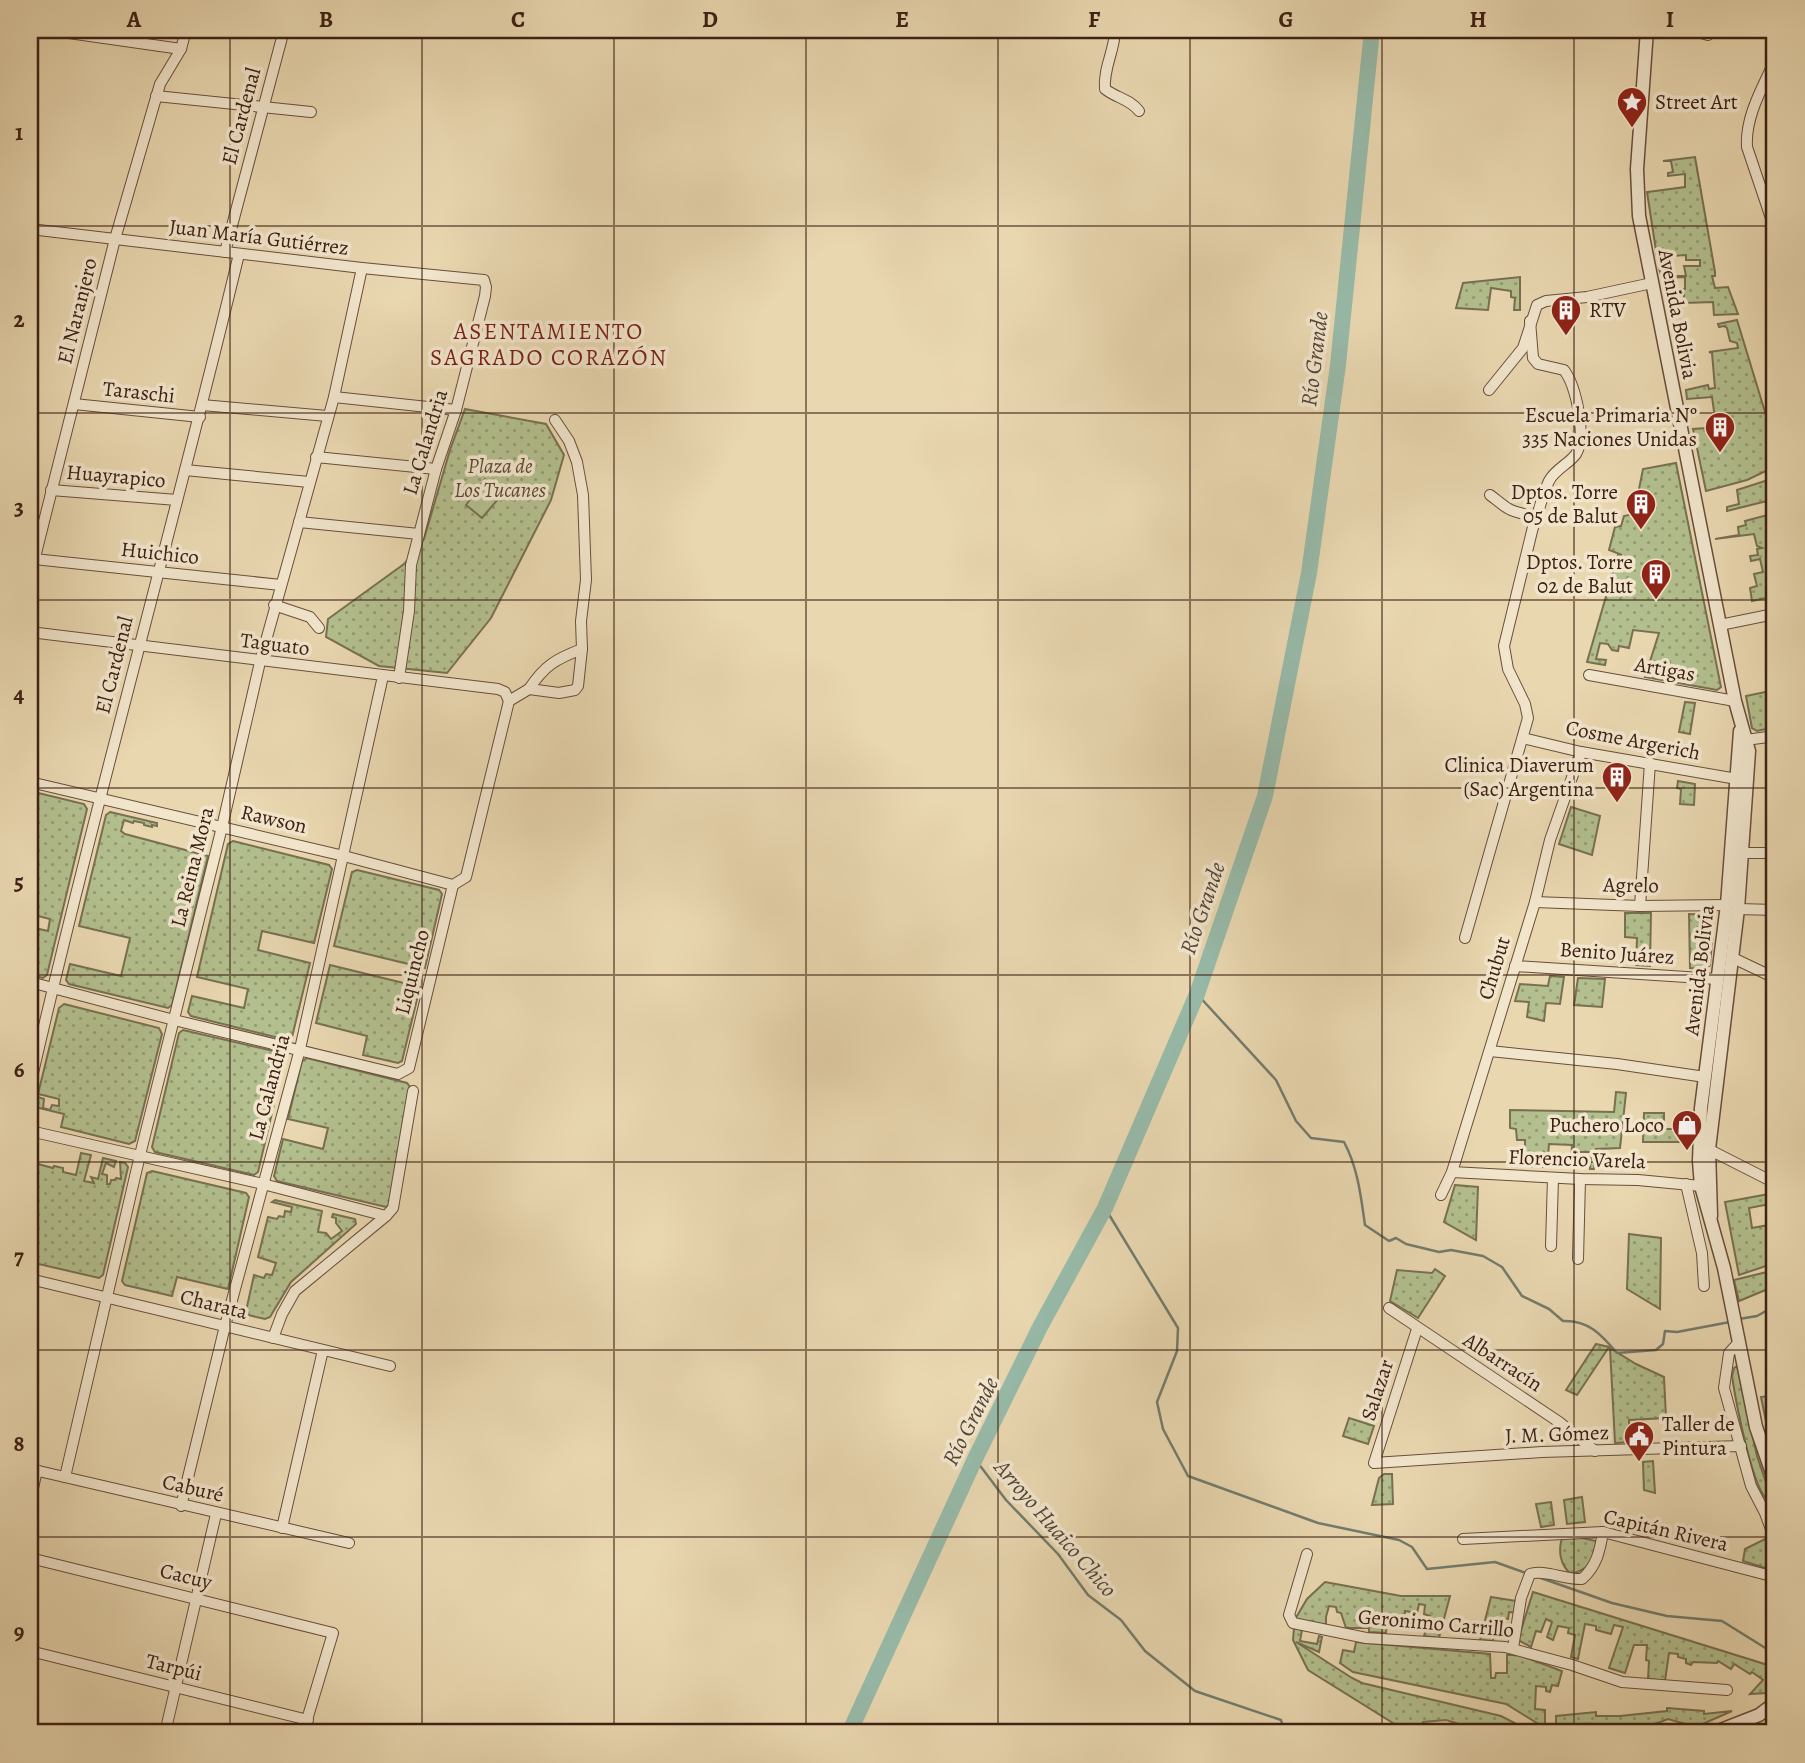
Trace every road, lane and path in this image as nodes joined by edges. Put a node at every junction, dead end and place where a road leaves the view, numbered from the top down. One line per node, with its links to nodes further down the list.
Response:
1 (48, 30): 8 (street)
2 (186, 30): 8 (street, El Naranjero)
3 (284, 30): 11 (street, El Cardenal)
4 (1115, 30): 12 (street)
5 (1647, 30): 21 (street, Avenida Bolivia)
6 (1691, 30): 7 (street)
7 (1708, 35)
8 (181, 49): 10 (street, El Naranjero)
9 (1775, 60): 15 (street)
10 (156, 96): 11 (street); 16 (street, El Naranjero)
11 (262, 107): 13 (street); 17 (street, El Cardenal)
12 (1139, 111)
13 (311, 112)
14 (30, 229): 16 (street, Juan María Gutiérrez)
15 (1775, 230)
16 (115, 239): 17 (street, Juan María Gutiérrez); 25 (street, El Naranjero)
17 (225, 252): 18 (street, Juan María Gutiérrez)
18 (239, 254): 19 (street, Juan María Gutiérrez); 26 (street, El Cardenal)
19 (362, 268): 20 (street, Juan María Gutiérrez); 24 (street, La Reina Mora)
20 (484, 280): 27 (street, La Calandria)
21 (1652, 283): 22 (street); 47 (street, Avenida Bolivia)
22 (1530, 321): 23 (street); 39 (street)
23 (1489, 390)
24 (334, 397): 27 (street); 28 (street, La Reina Mora)
25 (74, 404): 29 (street, Taraschi); 35 (street, El Naranjero)
26 (202, 405): 28 (street, Taraschi); 29 (street, El Cardenal)
27 (456, 410): 32 (street, La Calandria)
28 (327, 416): 31 (street, La Reina Mora)
29 (200, 417): 33 (street, El Cardenal)
30 (555, 420): 51 (street)
31 (316, 457): 32 (street); 34 (street, La Reina Mora)
32 (436, 469): 40 (street, La Calandria)
33 (185, 470): 34 (street, Huayrapico); 37 (street, El Cardenal)
34 (309, 482): 38 (street, La Reina Mora)
35 (51, 490): 37 (street, Huayrapico); 41 (street, El Naranjero)
36 (1490, 495): 39 (street)
37 (177, 500): 42 (street, El Cardenal)
38 (299, 522): 40 (street); 44 (street, La Reina Mora)
39 (1534, 527): 61 (street)
40 (419, 534): 55 (street, La Calandria)
41 (34, 559): 42 (street, Huichico); 43 (street, El Naranjero)
42 (158, 572): 44 (street, Huichico); 50 (street, El Cardenal)
43 (30, 577)
44 (281, 585): 45 (street, La Reina Mora)
45 (274, 605): 48 (street); 52 (street, La Reina Mora)
46 (1775, 617): 47 (street)
47 (1720, 625): 58 (street, Avenida Bolivia)
48 (319, 628)
49 (30, 632): 50 (street, Taguato)
50 (138, 646): 52 (street, Taguato); 67 (street, El Cardenal)
51 (582, 649): 56 (street); 56 (street)
52 (260, 662): 53 (street, Taguato); 68 (street, La Reina Mora)
53 (383, 676): 55 (street, Taguato); 71 (street, La Calandria)
54 (1589, 676): 58 (street, Artigas)
55 (399, 678): 57 (street, Taguato)
56 (529, 690): 57 (street)
57 (509, 701): 72 (street)
58 (1735, 701): 59 (street, Avenida Bolivia)
59 (1741, 727): 62 (street, Avenida Bolivia); 65 (street, Avenida Bolivia)
60 (1775, 736): 62 (street)
61 (1523, 738): 63 (street, Cosme Argerich); 77 (street)
62 (1746, 740): 69 (street, Avenida Bolivia)
63 (1581, 752): 64 (street, Cosme Argerich); 73 (street, Chubut)
64 (1650, 763): 65 (street, Cosme Argerich); 74 (street)
65 (1737, 779): 75 (street, Avenida Bolivia)
66 (30, 782): 67 (street, Rawson)
67 (101, 798): 68 (street, Rawson); 83 (street, El Cardenal)
68 (222, 827): 71 (street, Rawson); 84 (street, La Reina Mora)
69 (1742, 853): 70 (street); 75 (street, Avenida Bolivia)
70 (1775, 853)
71 (344, 856): 72 (street, Rawson); 85 (street, La Calandria)
72 (453, 885): 85 (street, Liquincho)
73 (1535, 902): 74 (street, Agrelo); 79 (street, Chubut)
74 (1640, 906): 75 (street, Agrelo)
75 (1733, 907): 76 (street, Agrelo); 78 (street, Avenida Bolivia); 81 (street, Avenida Bolivia)
76 (1775, 910)
77 (1465, 938)
78 (1733, 958): 80 (street); 91 (street, Avenida Bolivia)
79 (1515, 966): 81 (street, Benito Juárez); 86 (street, Chubut)
80 (1775, 978)
81 (1717, 979): 87 (street, Avenida Bolivia)
82 (30, 982): 83 (street)
83 (52, 987): 84 (street); 88 (street, El Cardenal)
84 (174, 1020): 85 (street); 93 (street, La Reina Mora)
85 (300, 1049): 98 (street, La Calandria)
86 (1490, 1051): 87 (street); 94 (street, Chubut)
87 (1705, 1077): 91 (street, Avenida Bolivia)
88 (30, 1086)
89 (413, 1091): 103 (street)
90 (30, 1131): 93 (street)
91 (1704, 1147): 97 (street); 100 (street, Avenida Bolivia); 104 (street, Avenida Bolivia)
92 (1775, 1147): 97 (street)
93 (140, 1155): 98 (street); 109 (street, La Reina Mora)
94 (1452, 1172): 95 (street, Florencio Varela); 101 (street, Chubut)
95 (1553, 1178): 96 (street, Florencio Varela); 105 (street)
96 (1580, 1180): 99 (street, Florencio Varela); 106 (street)
97 (1773, 1181): 102 (street)
98 (263, 1184): 103 (street); 111 (street, La Calandria)
99 (1686, 1184): 100 (street, Florencio Varela); 108 (street)
100 (1701, 1186): 104 (street, Avenida Bolivia)
101 (1441, 1195)
102 (1775, 1202)
103 (389, 1212): 114 (street)
104 (1711, 1216): 113 (street, Avenida Bolivia)
105 (1551, 1246)
106 (1578, 1259)
107 (30, 1279): 109 (street, Charata)
108 (1704, 1286)
109 (107, 1298): 111 (street, Charata); 121 (street, La Reina Mora)
110 (1388, 1308): 112 (street, Albarracín)
111 (225, 1326): 114 (street, Charata); 124 (street, La Calandria)
112 (1417, 1329): 118 (street, Albarracín); 119 (street, Salazar)
113 (1738, 1336): 117 (street); 122 (street, Avenida Bolivia)
114 (273, 1338): 115 (street, Charata)
115 (323, 1350): 116 (street, Charata); 126 (street)
116 (390, 1366)
117 (1741, 1446): 118 (street, J. M. Gómez); 129 (street)
118 (1595, 1451): 119 (street, J. M. Gómez)
119 (1374, 1462)
120 (33, 1470): 121 (street, Caburé); 123 (street)
121 (65, 1477): 124 (street, Caburé)
122 (1775, 1482)
123 (30, 1502)
124 (181, 1506): 125 (street, Caburé)
125 (216, 1514): 126 (street, Caburé); 134 (street)
126 (282, 1528): 130 (street, Caburé)
127 (1603, 1532): 128 (street, Capitán Rivera); 133 (street, Capitán Rivera); 135 (street)
128 (1463, 1539)
129 (1775, 1539)
130 (349, 1543)
131 (1307, 1554): 135 (street, Geronimo Carrillo)
132 (30, 1558): 134 (street, Cacuy)
133 (1775, 1577)
134 (197, 1599): 137 (street); 140 (street, Cacuy)
135 (1513, 1648): 138 (street, Geronimo Carrillo)
136 (30, 1651): 137 (street, Tarpúi)
137 (177, 1688): 140 (street, Tarpúi); 141 (street)
138 (1727, 1690)
139 (1775, 1703): 145 (street)
140 (309, 1720): 142 (street)
141 (165, 1733)
142 (303, 1733)
143 (1466, 1733): 144 (street)
144 (1483, 1733)
145 (1713, 1733)

